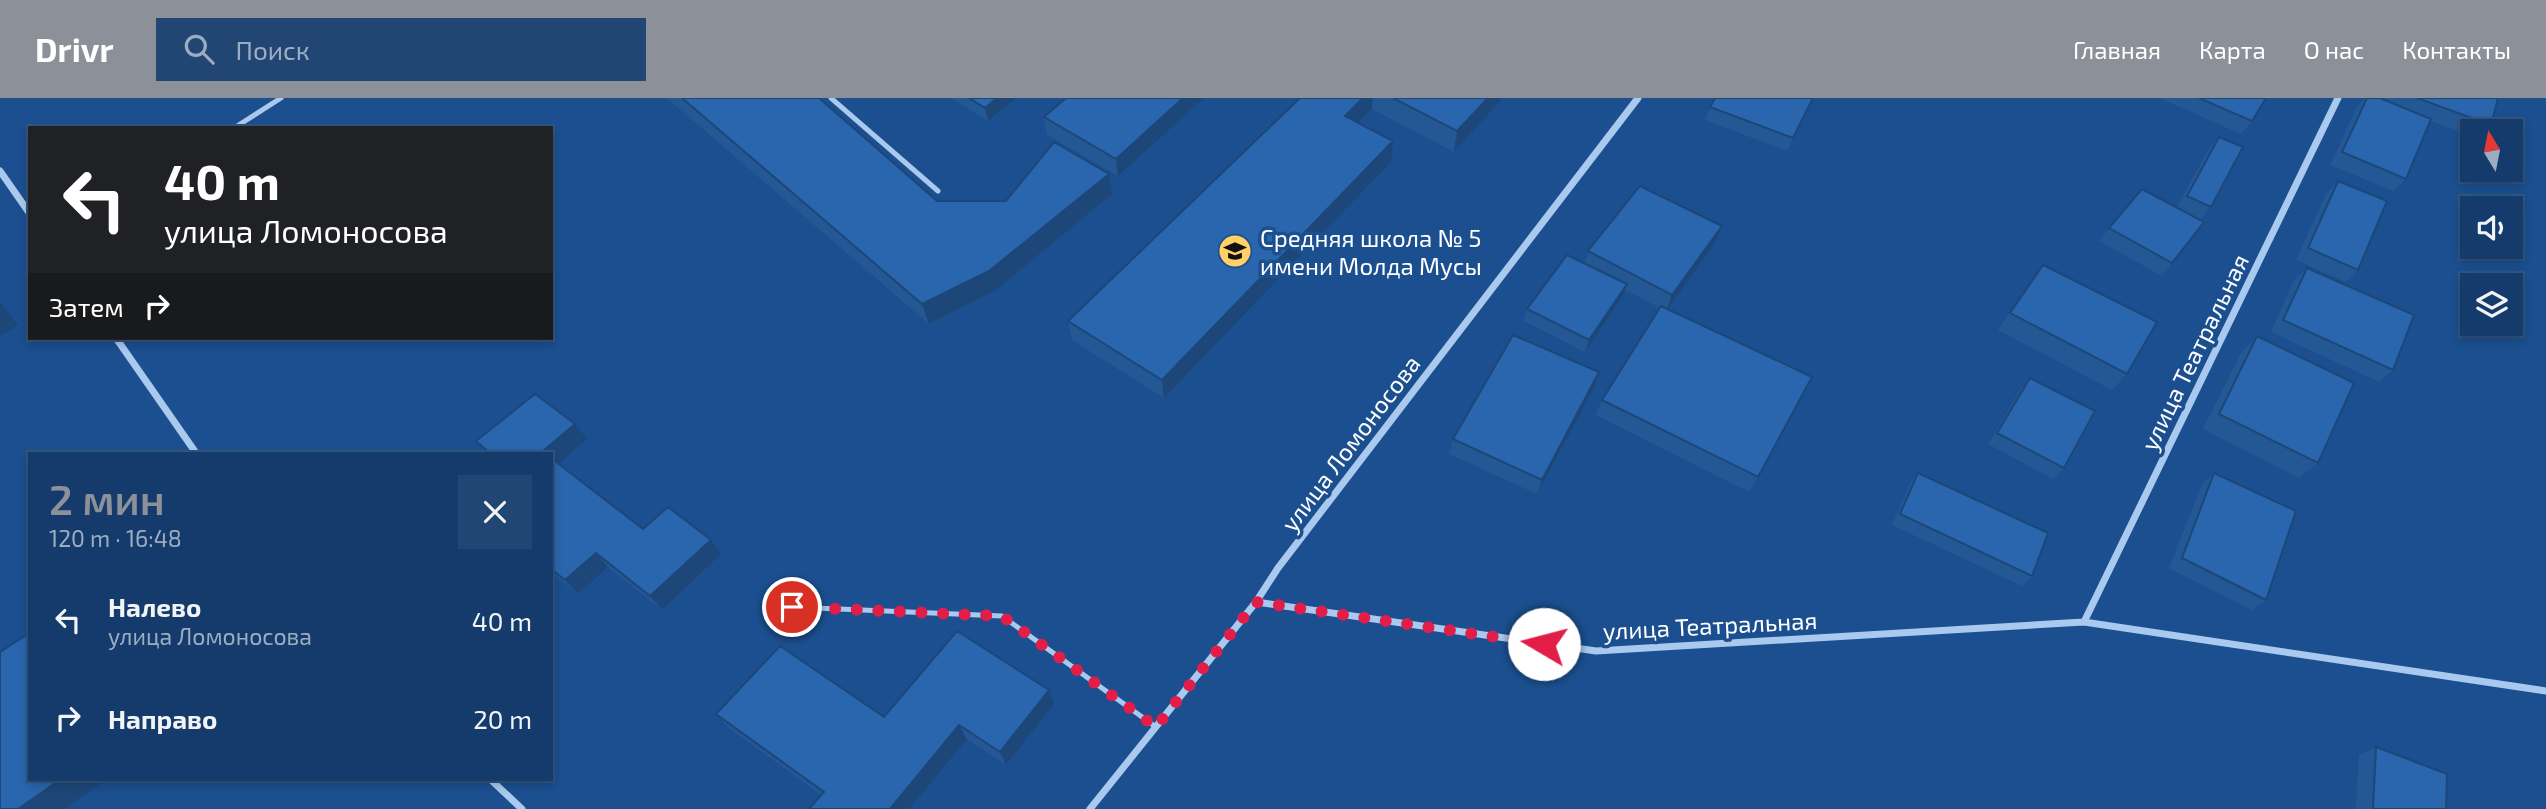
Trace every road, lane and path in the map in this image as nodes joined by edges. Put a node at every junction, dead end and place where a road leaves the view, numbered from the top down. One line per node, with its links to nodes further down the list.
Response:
1 (281, 98): 5 (lane)
2 (831, 98): 7 (lane)
3 (1638, 98): 11 (street, улица Ломоносова)
4 (2338, 98): 13 (street, улица Театральная)
5 (237, 126)
6 (0, 171): 8 (street)
7 (938, 191)
8 (28, 211)
9 (117, 340): 10 (street)
10 (195, 452)
11 (1256, 602): 13 (street, улица Театральная); 15 (street, улица Ломоносова)
12 (792, 607): 15 (lane)
13 (2084, 622): 14 (street, улица Театральная)
14 (2546, 691)
15 (1156, 727): 18 (street, улица Ломоносова)
16 (492, 781): 17 (street)
17 (522, 809)
18 (1090, 809)

